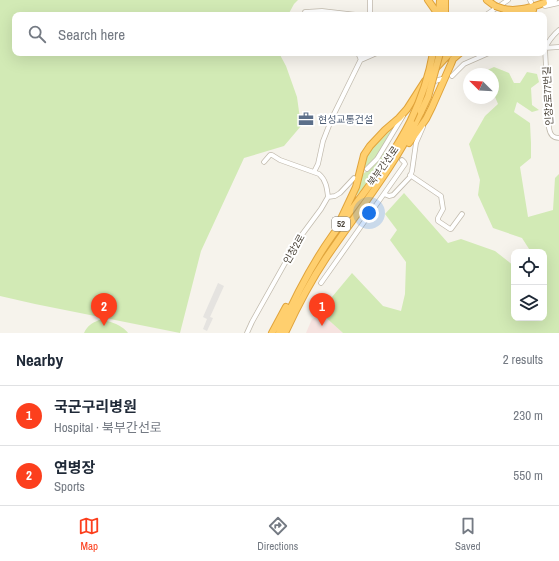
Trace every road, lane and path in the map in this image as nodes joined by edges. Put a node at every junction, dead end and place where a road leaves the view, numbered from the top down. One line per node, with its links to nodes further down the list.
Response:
1 (370, 0): 13 (street)
2 (428, 0): 14 (highway)
3 (440, 0): 15 (highway)
4 (445, 0): 16 (highway)
5 (487, 0): 10 (highway, bridge)
6 (508, 0): 17 (street)
7 (555, 0): 9 (street)
8 (559, 3): 9 (street)
9 (545, 4): 10 (highway); 19 (highway)
10 (527, 8): 18 (highway)
11 (305, 12): 12 (street)
12 (330, 12)
13 (370, 12)
14 (437, 12)
15 (439, 12)
16 (445, 12)
17 (490, 12)
18 (517, 12)
19 (528, 12)
20 (559, 30): 21 (street)
21 (547, 43)
22 (547, 47): 23 (street)
23 (559, 47)
24 (359, 56): 33 (street)
25 (363, 56): 33 (street)
26 (370, 56): 33 (street)
27 (433, 56): 51 (highway, 북부간선로 / 52, bridge)
28 (439, 56): 47 (highway, 북부간선로 / 52, bridge)
29 (447, 56): 36 (highway)
30 (456, 56): 37 (highway)
31 (482, 56): 34 (street)
32 (545, 56): 38 (street, 인창2로77번길)
33 (361, 60): 44 (street)
34 (452, 76)
35 (442, 79): 36 (street)
36 (407, 109): 39 (street); 51 (highway)
37 (426, 120): 45 (street); 47 (highway)
38 (559, 138)
39 (384, 149): 40 (street); 43 (street)
40 (389, 151)
41 (402, 160): 48 (street)
42 (264, 162): 44 (street)
43 (367, 170)
44 (314, 172): 49 (street)
45 (410, 175): 48 (street); 50 (street)
46 (354, 178): 49 (street, 인창2로)
47 (374, 190): 54 (highway, 북부간선로 / 52)
48 (384, 194): 53 (street)
49 (328, 197): 55 (street, 인창2로)
50 (462, 214)
51 (333, 235): 52 (highway, 북부간선로 / 52)
52 (302, 284): 56 (highway); 57 (highway, 북부간선로 / 52)
53 (321, 284)
54 (304, 294): 58 (highway, 북부간선로 / 52); 59 (highway)
55 (247, 333)
56 (272, 333)
57 (279, 333)
58 (285, 333)
59 (290, 333)

